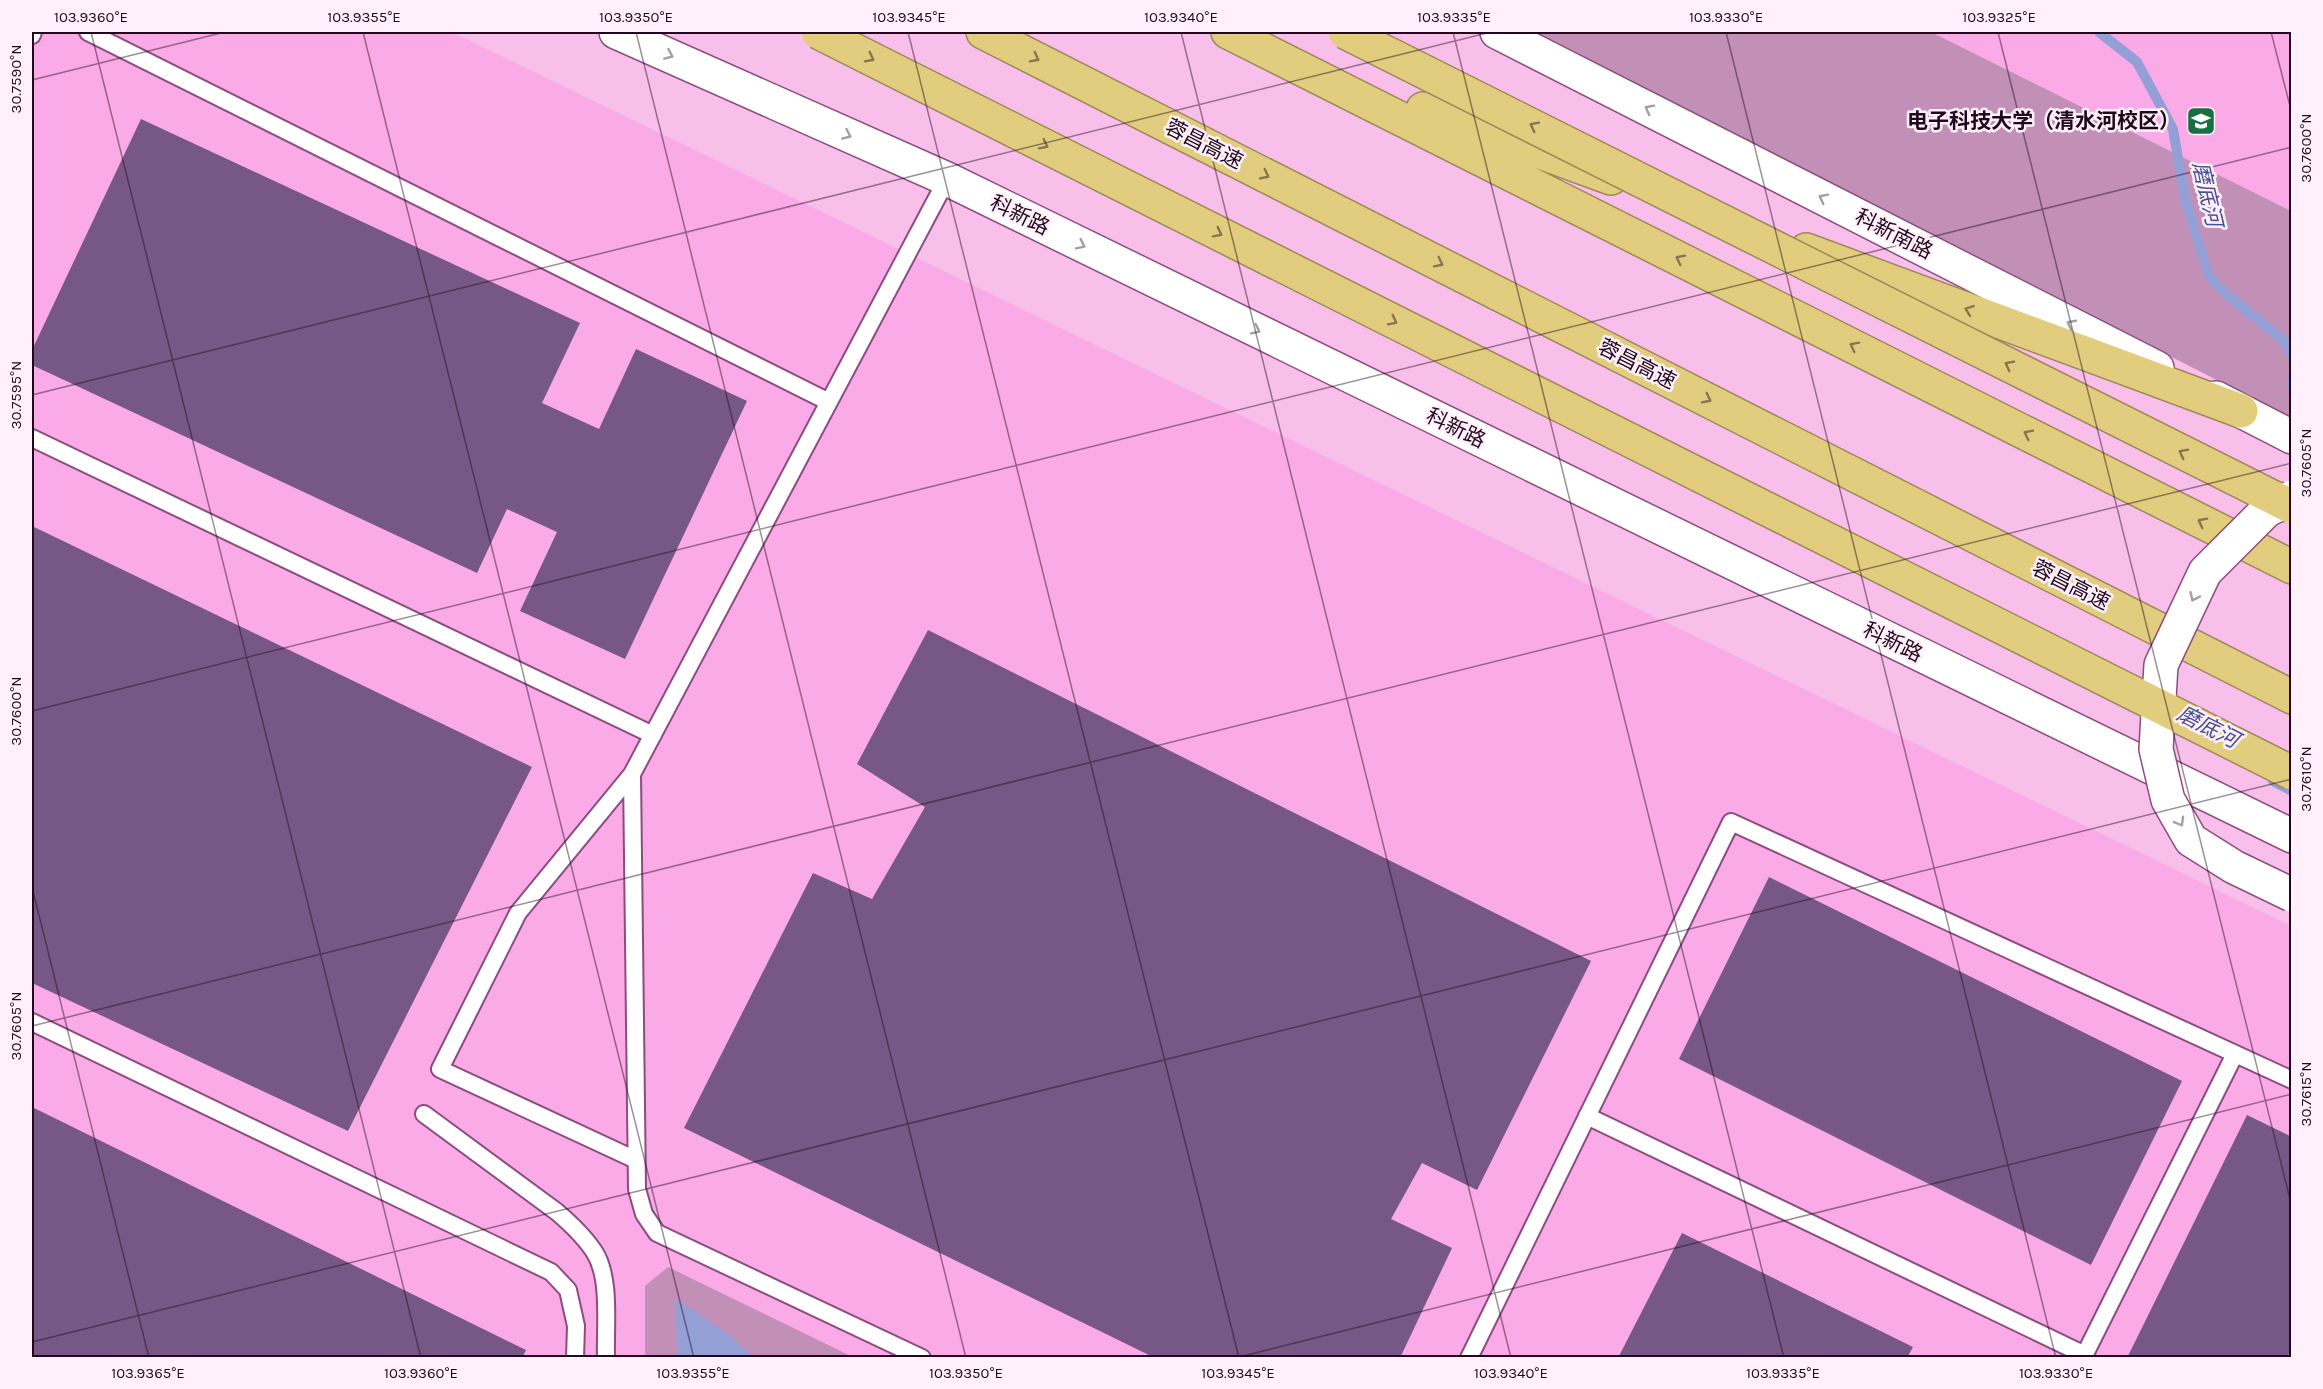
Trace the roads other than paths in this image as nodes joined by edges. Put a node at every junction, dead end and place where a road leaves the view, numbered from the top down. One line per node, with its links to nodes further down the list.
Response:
1 (88, 32): 10 (lane)
2 (616, 32): 9 (main road, 科新路, one-way to 9)
3 (818, 32): 19 (highway, one-way to 19, bridge)
4 (983, 32): 17 (highway, 蓉昌高速, one-way to 17)
5 (1228, 32): 8 (highway)
6 (1345, 32): 15 (highway, one-way to 6, bridge)
7 (1497, 32): 11 (main road, 科新南路, one-way to 7)
8 (1276, 55): 11 (highway, one-way to 8); 16 (highway, one-way to 8)
9 (947, 179): 10 (lane); 21 (main road, 科新路, one-way to 21)
10 (829, 402): 18 (lane)
11 (2241, 411): 12 (main road, 科新南路)
12 (2292, 437)
13 (32, 438): 18 (lane)
14 (2292, 497): 22 (main road, one-way to 22, bridge)
15 (2292, 507)
16 (2292, 567)
17 (2292, 697)
18 (653, 735): 20 (lane)
19 (2292, 773)
20 (632, 774): 28 (lane); 28 (lane)
21 (2292, 837)
22 (2292, 896)
23 (32, 1022): 30 (lane)
24 (2235, 1054): 25 (lane); 27 (lane); 29 (lane)
25 (2292, 1080)
26 (424, 1114): 31 (lane)
27 (1587, 1116): 29 (lane); 33 (lane)
28 (636, 1160): 32 (lane)
29 (2084, 1356)
30 (575, 1358)
31 (606, 1358)
32 (922, 1358)
33 (1469, 1358)

